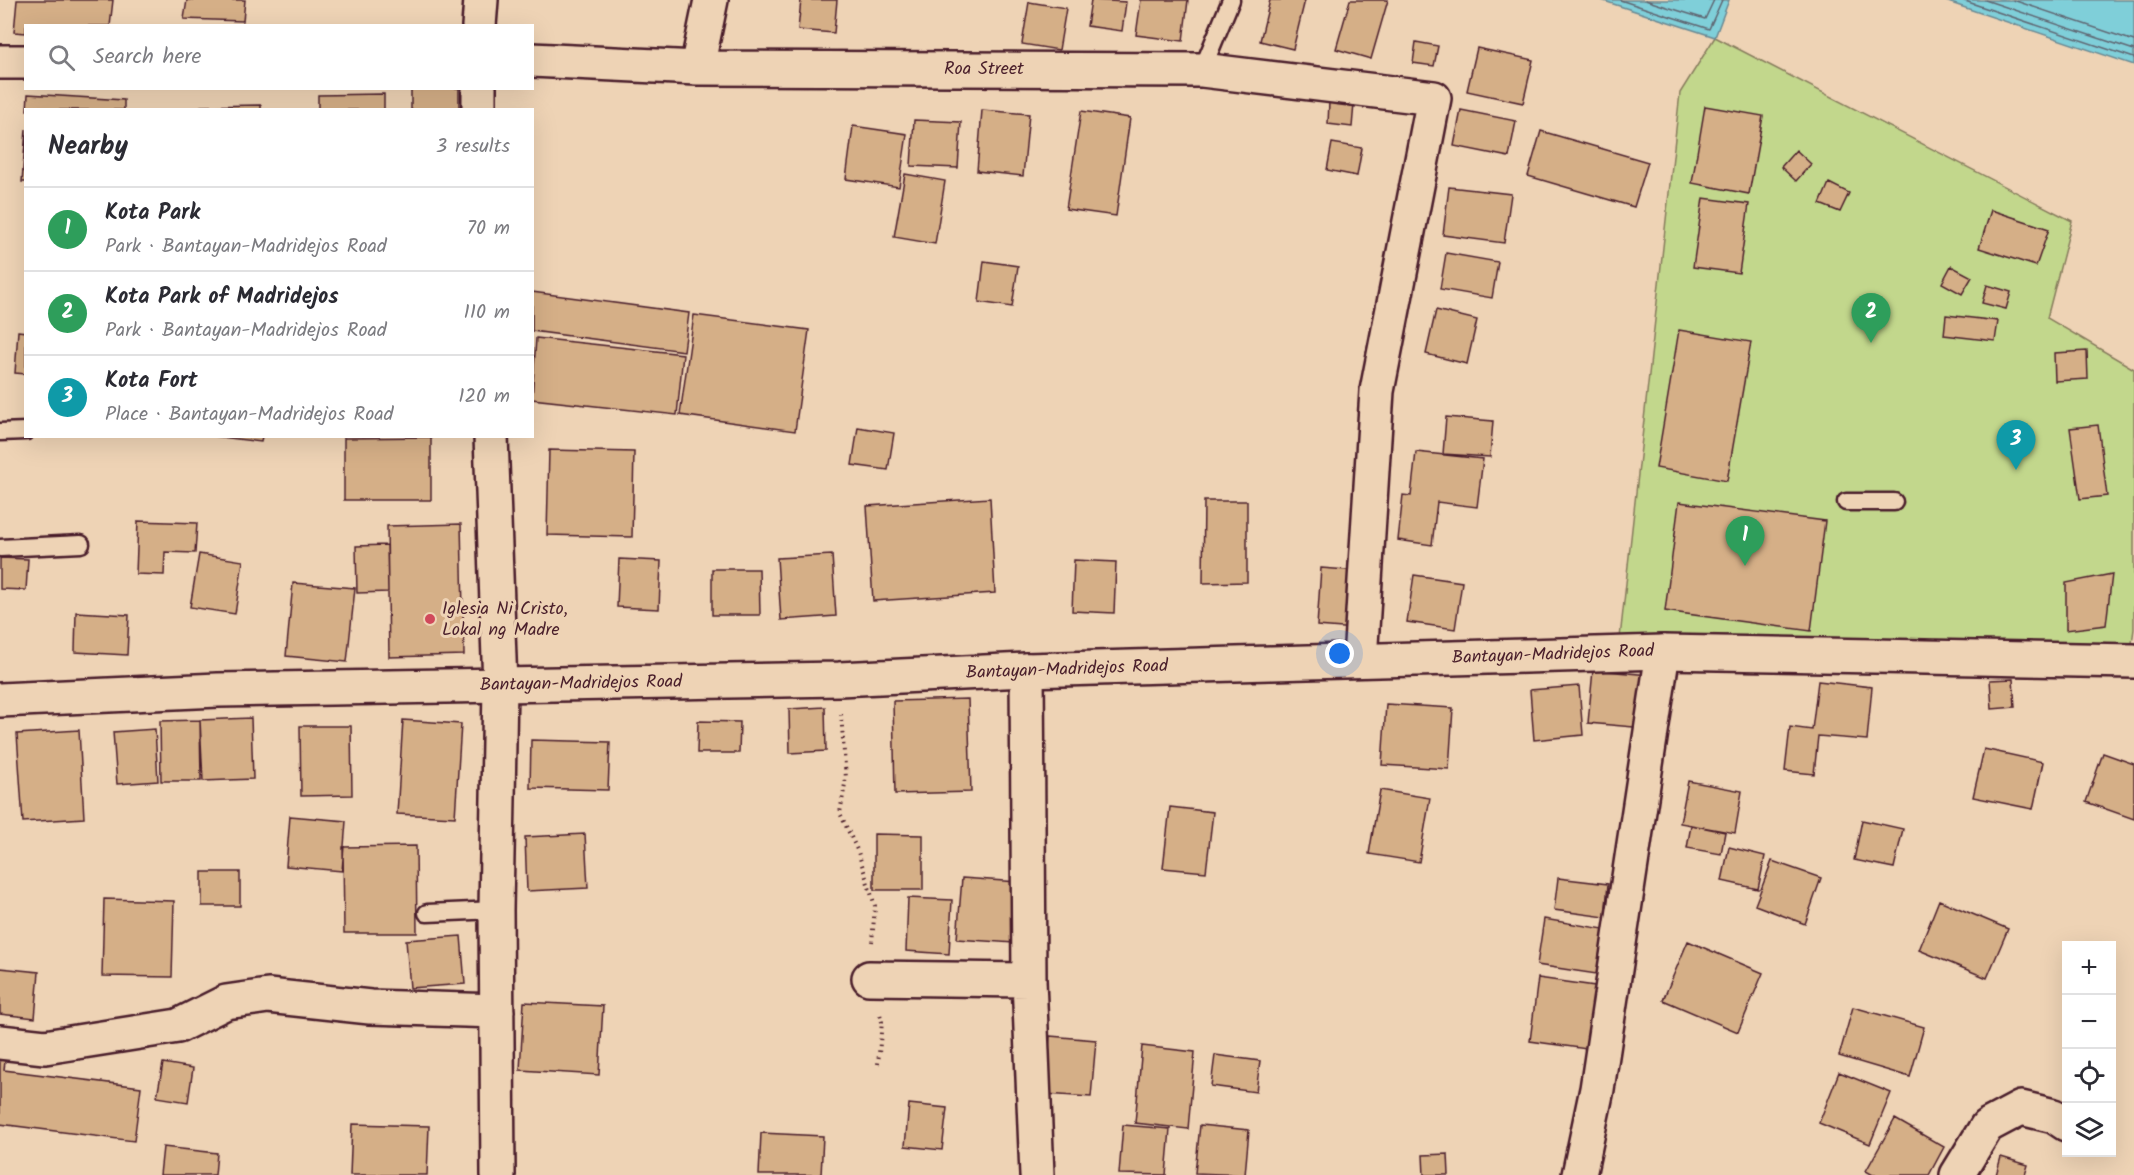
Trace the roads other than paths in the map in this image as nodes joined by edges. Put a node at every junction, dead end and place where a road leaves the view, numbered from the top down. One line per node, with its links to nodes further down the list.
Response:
1 (481, 0): 4 (street)
2 (711, 0): 8 (street)
3 (1231, 0): 9 (lane)
4 (479, 24)
5 (534, 60): 8 (street, Roa Street)
6 (0, 62): 7 (street)
7 (24, 62)
8 (697, 68): 9 (street, Roa Street)
9 (1202, 70): 20 (street, Roa Street)
10 (479, 90): 11 (street)
11 (479, 108)
12 (24, 431): 13 (lane)
13 (0, 432)
14 (491, 438): 23 (street)
15 (1846, 502): 16 (lane)
16 (1894, 502)
17 (81, 544): 18 (lane)
18 (0, 548)
19 (1663, 652): 20 (street, Bantayan-Madridejos Road); 21 (street, Bantayan-Madridejos Road); 34 (street)
20 (1360, 660): 22 (street, Bantayan-Madridejos Road)
21 (2134, 661)
22 (1027, 670): 23 (street, Bantayan-Madridejos Road); 28 (street)
23 (500, 686): 24 (street, Bantayan-Madridejos Road); 25 (street)
24 (0, 700)
25 (496, 910): 26 (lane); 29 (street)
26 (427, 914)
27 (869, 978): 28 (street)
28 (1029, 980): 33 (street)
29 (497, 1011): 30 (street); 32 (street)
30 (0, 1042)
31 (2062, 1121): 35 (street)
32 (498, 1175)
33 (1037, 1175)
34 (1580, 1175)
35 (1957, 1175)

